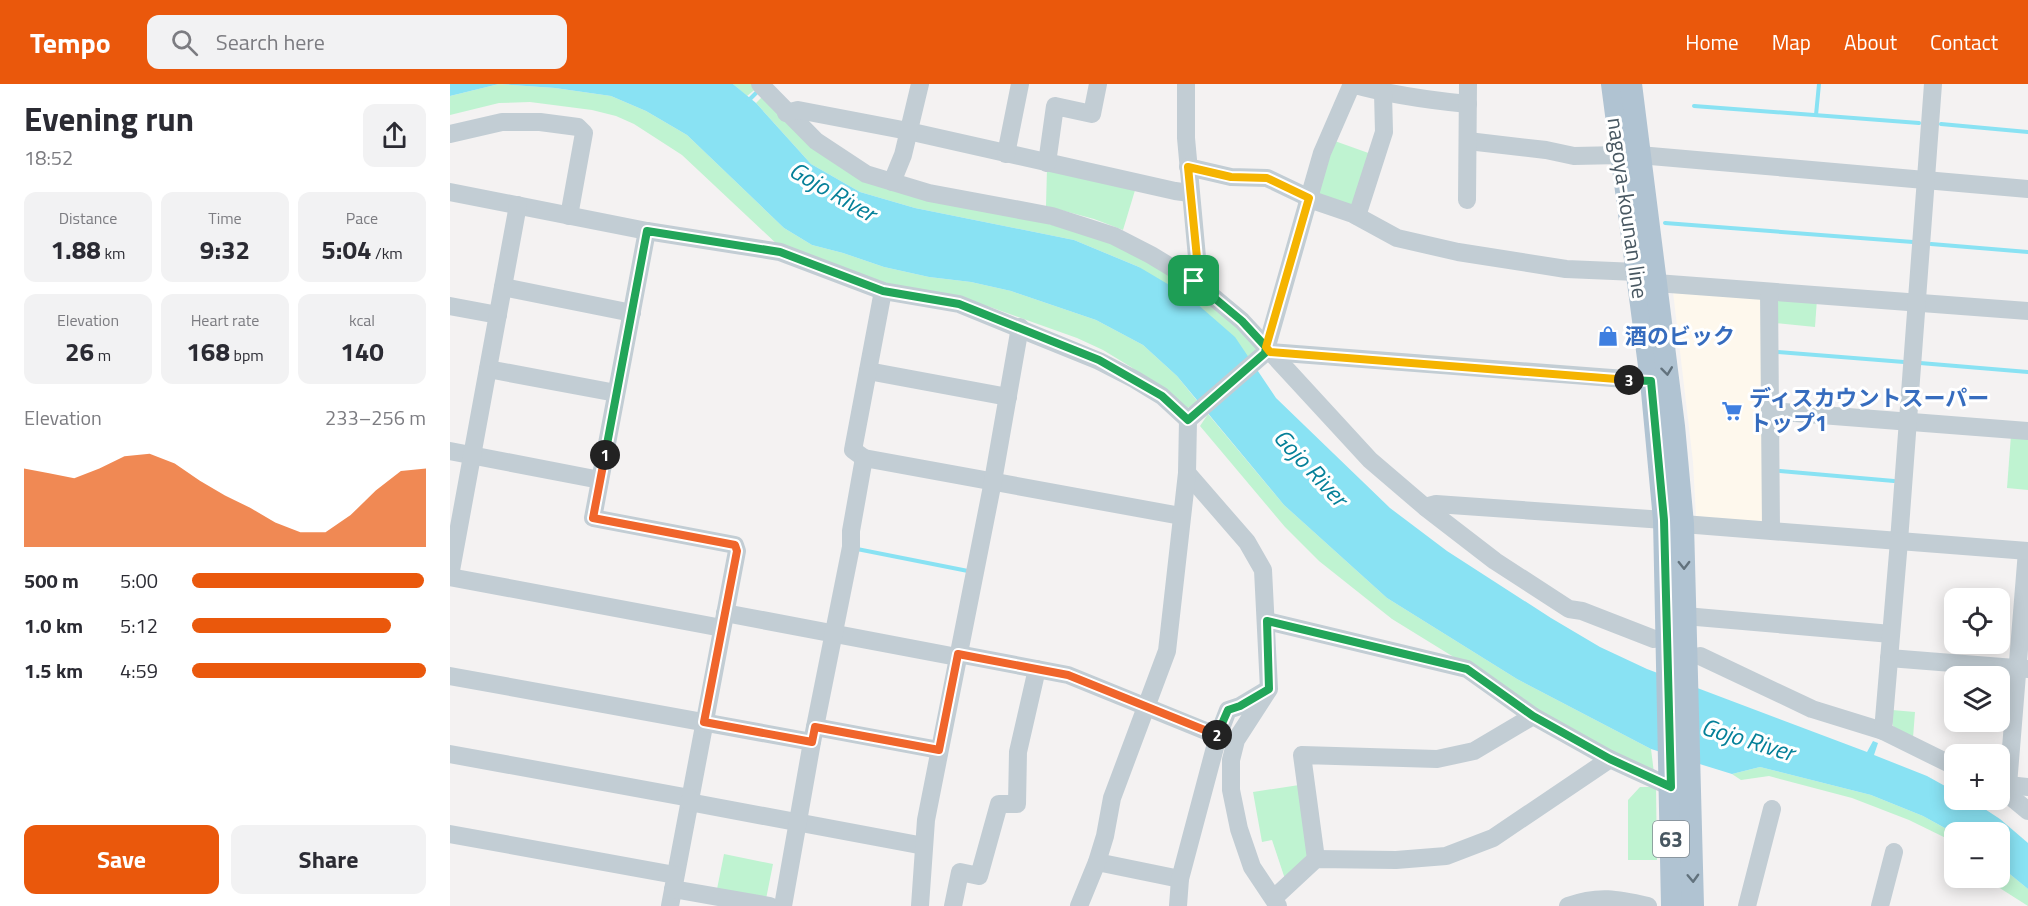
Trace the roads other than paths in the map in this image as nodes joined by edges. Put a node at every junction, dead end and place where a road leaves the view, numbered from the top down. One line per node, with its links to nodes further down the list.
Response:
1 (920, 84): 13 (street)
2 (1020, 84): 16 (street)
3 (1098, 84): 18 (street)
4 (1186, 84): 19 (street)
5 (1468, 84): 11 (street)
6 (1612, 84): 17 (main road, nagoya-kounan line / 63)
7 (1631, 84): 17 (main road, nagoya-kounan line / 63)
8 (1933, 84): 21 (street)
9 (762, 85): 12 (street)
10 (1383, 93): 11 (street); 25 (street); 29 (street)
11 (1468, 104): 15 (street)
12 (786, 113): 13 (street); 20 (street)
13 (908, 131): 16 (street); 20 (street)
14 (450, 134): 28 (street)
15 (1468, 141): 17 (street); 26 (street)
16 (1006, 154): 18 (street)
17 (1630, 155): 21 (street); 31 (main road, nagoya-kounan line / 63)
18 (1047, 163): 24 (street)
19 (1188, 167): 24 (street); 25 (street)
20 (892, 182): 32 (street)
21 (1927, 182): 22 (street); 36 (street)
22 (2028, 189)
23 (450, 192): 27 (street)
24 (1190, 193): 32 (street)
25 (1309, 198): 29 (street); 42 (street)
26 (1467, 200)
27 (518, 205): 28 (street); 33 (street)
28 (569, 216): 30 (street)
29 (1357, 216): 31 (street)
30 (647, 231): 34 (street); 39 (street)
31 (1646, 278): 35 (street); 45 (main road, nagoya-kounan line / 63); 60 (main road, nagoya-kounan line / 63, one-way to 60)
32 (1194, 281): 42 (street)
33 (503, 287): 39 (street); 40 (street)
34 (883, 291): 41 (street); 44 (street)
35 (1770, 292): 36 (street); 48 (street)
36 (1917, 303): 38 (street); 50 (street)
37 (450, 306): 40 (street)
38 (2028, 311)
39 (632, 313): 46 (street)
40 (498, 315): 43 (street)
41 (1020, 327): 47 (street); 49 (street)
42 (1267, 350): 45 (street); 49 (street); 58 (street)
43 (488, 369): 46 (street); 53 (street)
44 (868, 371): 47 (street); 54 (street)
45 (1651, 381): 60 (main road, nagoya-kounan line / 63)
46 (616, 393): 56 (street)
47 (1008, 397): 57 (street)
48 (1770, 411): 50 (street); 61 (street)
49 (1191, 416): 55 (street)
50 (1907, 421): 51 (street); 63 (street)
51 (2028, 431)
52 (450, 451): 53 (street)
53 (472, 455): 56 (street); 62 (street)
54 (864, 458): 57 (street); 69 (street)
55 (1187, 473): 59 (street); 68 (street)
56 (600, 480): 67 (street)
57 (993, 481): 59 (street); 72 (street)
58 (1425, 507): 60 (street); 71 (street)
59 (1181, 516): 78 (street)
60 (1673, 522): 61 (street); 66 (main road, nagoya-kounan line / 63, one-way to 66); 71 (main road, nagoya-kounan line / 63)
61 (1771, 530): 63 (street)
62 (454, 533): 65 (street)
63 (1899, 541): 64 (street); 70 (street)
64 (2028, 551): 75 (street)
65 (450, 576): 67 (street)
66 (1685, 616): 70 (street); 71 (main road, nagoya-kounan line / 63)
67 (723, 620): 69 (street); 80 (street)
68 (1267, 621): 77 (street); 79 (street)
69 (833, 634): 72 (street); 82 (street)
70 (1891, 634): 73 (street)
71 (1675, 655): 81 (street); 90 (main road, nagoya-kounan line / 63)
72 (958, 656): 74 (street); 84 (street)
73 (1889, 658): 75 (street); 81 (street)
74 (1037, 669): 78 (street); 110 (street)
75 (2023, 669): 85 (street)
76 (450, 676): 80 (street)
77 (1269, 689): 83 (street); 93 (street)
78 (1146, 706): 83 (street); 103 (street)
79 (1533, 716): 87 (street); 102 (street)
80 (704, 722): 82 (street); 95 (street)
81 (1883, 731): 88 (street)
82 (813, 735): 84 (street); 98 (street)
83 (1218, 736): 89 (street)
84 (939, 750): 100 (street)
85 (2010, 751)
86 (450, 754): 95 (street)
87 (1610, 759): 90 (street); 102 (street)
88 (1944, 761)
89 (1209, 769): 93 (street); 104 (street)
90 (1677, 779): 115 (main road, nagoya-kounan line / 63); 116 (main road, nagoya-kounan line / 63, one-way to 116)
91 (2028, 787): 92 (street)
92 (2010, 788)
93 (1231, 790): 106 (street)
94 (2010, 794): 97 (street)
95 (689, 800): 98 (street); 105 (street)
96 (1772, 809): 117 (street)
97 (2028, 811)
98 (798, 822): 100 (street); 108 (street)
99 (450, 834): 105 (street)
100 (924, 846): 109 (street)
101 (1894, 852): 118 (street)
102 (1317, 859): 106 (street)
103 (1097, 862): 104 (street); 111 (street)
104 (1180, 879): 112 (street)
105 (673, 890): 107 (street)
106 (1276, 902)
107 (770, 906)
108 (783, 906)
109 (920, 906)
110 (952, 906)
111 (1079, 906)
112 (1178, 906)
113 (1568, 906): 114 (street)
114 (1648, 906)
115 (1672, 906)
116 (1694, 906)
117 (1747, 906)
118 (1880, 906)

